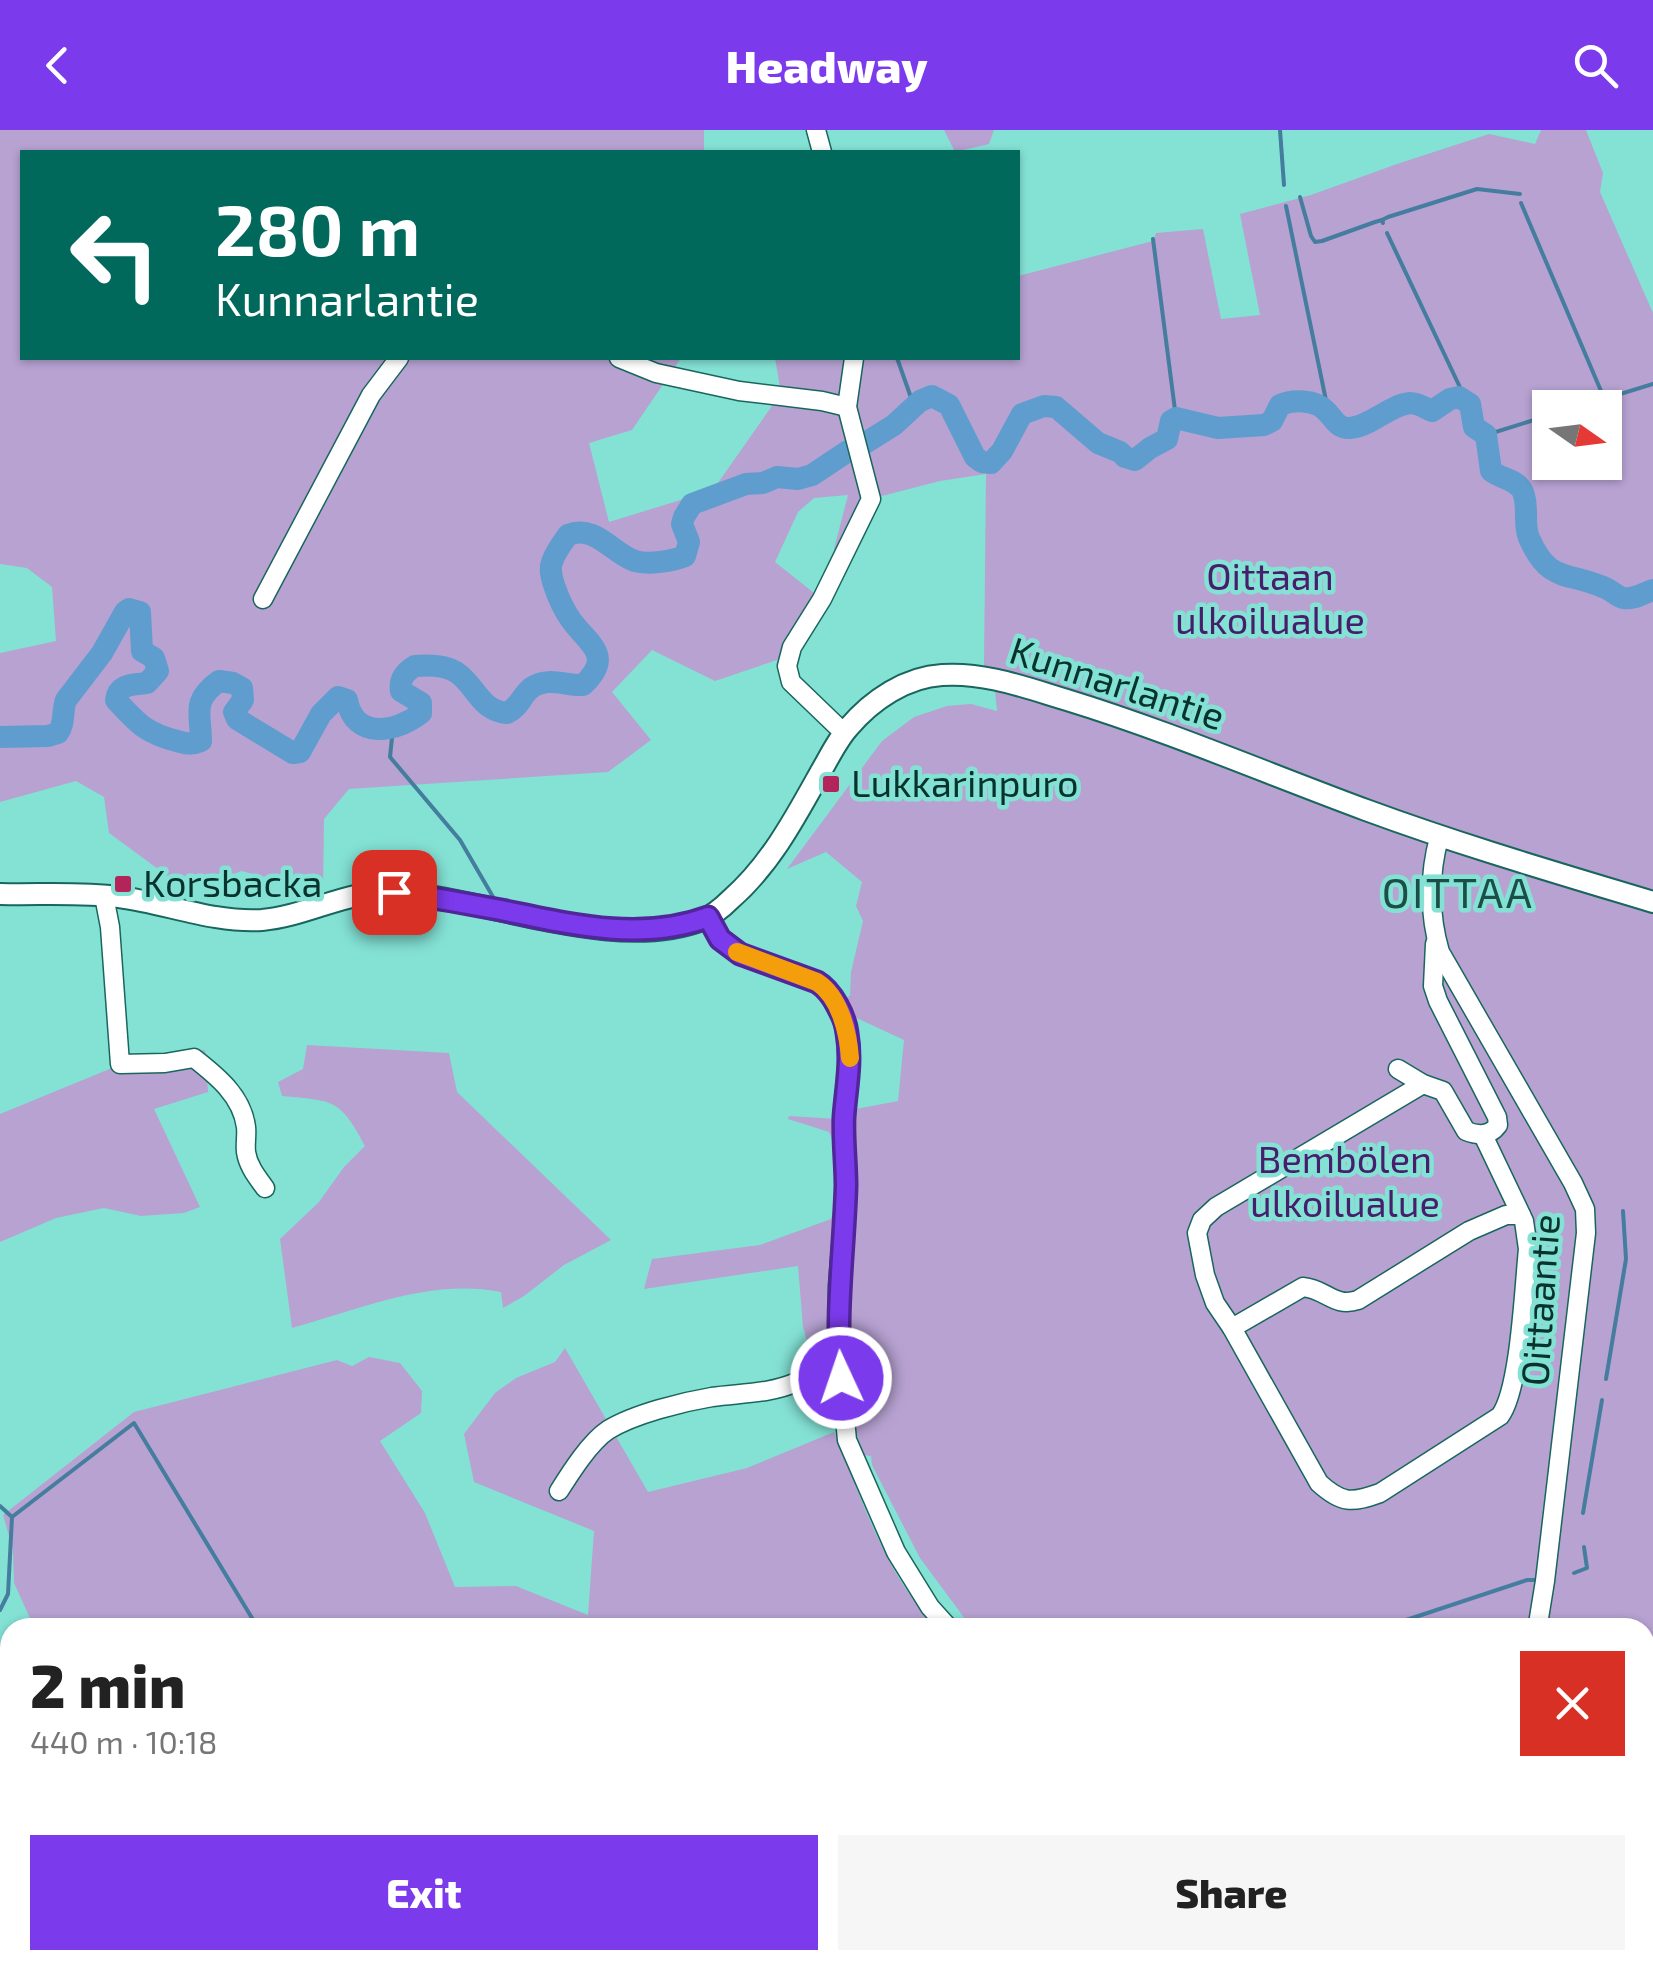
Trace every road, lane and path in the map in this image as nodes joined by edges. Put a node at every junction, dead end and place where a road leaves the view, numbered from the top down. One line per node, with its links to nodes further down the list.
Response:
1 (397, 360): 5 (street)
2 (624, 360): 4 (street)
3 (854, 360): 4 (street)
4 (848, 407): 6 (street)
5 (263, 599)
6 (844, 734): 7 (main road, Kunnarlantie); 11 (main road, Kunnarlantie)
7 (1439, 838): 10 (main road, Kunnarlantie); 12 (street, Oittaantie)
8 (0, 894): 9 (main road, Kunnarlantie)
9 (104, 896): 11 (main road, Kunnarlantie); 16 (street)
10 (1653, 902)
11 (708, 917): 19 (street)
12 (1436, 938): 15 (street); 22 (street, Oittaantie)
13 (1398, 1069): 14 (street)
14 (1424, 1084): 15 (street); 18 (street)
15 (1483, 1135): 17 (street)
16 (264, 1188)
17 (1521, 1215): 18 (street); 18 (street)
18 (1232, 1328)
19 (838, 1347): 20 (street); 21 (street)
20 (559, 1490)
21 (940, 1618)
22 (1539, 1618)

